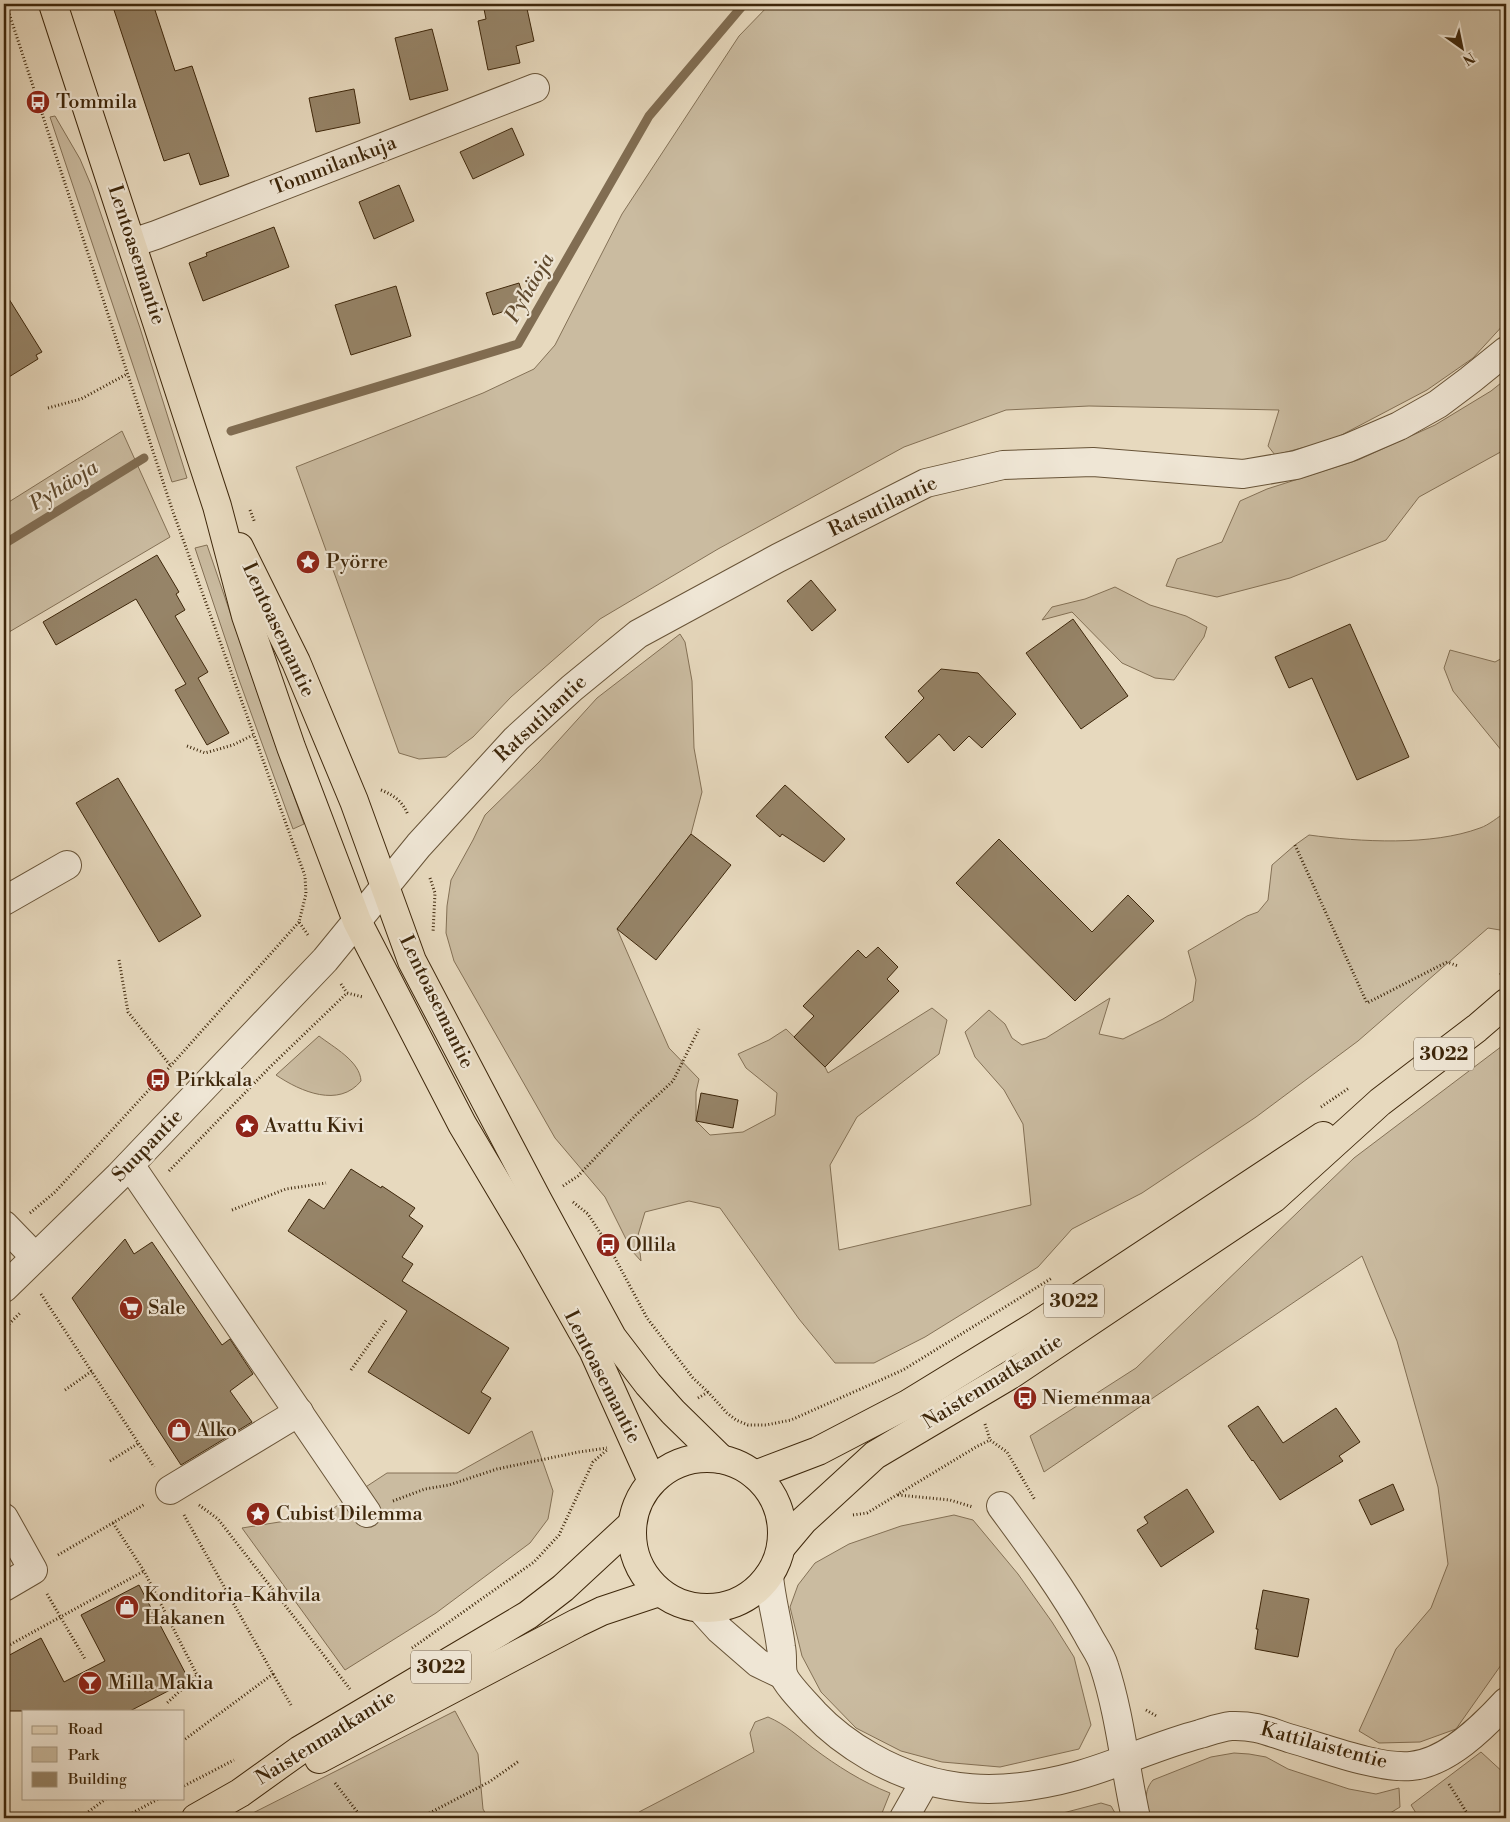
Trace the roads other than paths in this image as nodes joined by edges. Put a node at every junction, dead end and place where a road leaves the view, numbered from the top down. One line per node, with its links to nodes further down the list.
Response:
1 (53, 4): 3 (main road, Lentoasemantie)
2 (535, 88): 3 (street, Tommilankuja)
3 (132, 243): 5 (main road, Lentoasemantie)
4 (1506, 351): 7 (street, Ratsutilantie)
5 (217, 506): 7 (main road, Lentoasemantie); 9 (main road, Lentoasemantie)
6 (67, 864): 8 (street)
7 (384, 886): 9 (street, Suupantie); 17 (main road, Lentoasemantie)
8 (4, 901)
9 (357, 921): 12 (street, Suupantie); 19 (main road, Lentoasemantie)
10 (1506, 1003): 11 (main road, Naistenmatkantie / 3022)
11 (1380, 1102): 18 (main road, Naistenmatkantie / 3022); 25 (main road, Naistenmatkantie / 3022)
12 (130, 1165): 14 (street, Suupantie); 16 (street)
13 (4, 1225): 14 (street)
14 (35, 1257): 15 (street, Suupantie)
15 (4, 1288)
16 (299, 1412): 20 (street); 22 (street)
17 (721, 1459): 18 (main road, 3022); 19 (main road, 3022)
18 (755, 1475): 25 (main road, 3022)
19 (652, 1481): 24 (main road, 3022)
20 (170, 1490)
21 (1001, 1506): 32 (street)
22 (367, 1512)
23 (4, 1518): 27 (street)
24 (631, 1525): 28 (main road, 3022); 34 (main road, Naistenmatkantie / 3022)
25 (782, 1546): 26 (main road, 3022)
26 (769, 1576): 29 (main road, 3022); 30 (street)
27 (4, 1587)
28 (659, 1592): 29 (main road, 3022); 34 (main road, Naistenmatkantie / 3022)
29 (701, 1609): 30 (street)
30 (783, 1675): 33 (street, Kattilaistentie)
31 (1506, 1702): 32 (street, Kattilaistentie)
32 (1125, 1760): 33 (street, Kattilaistentie); 37 (street)
33 (925, 1781): 36 (street)
34 (240, 1793): 35 (main road, Naistenmatkantie / 3022)
35 (196, 1818)
36 (904, 1818)
37 (1136, 1818)

